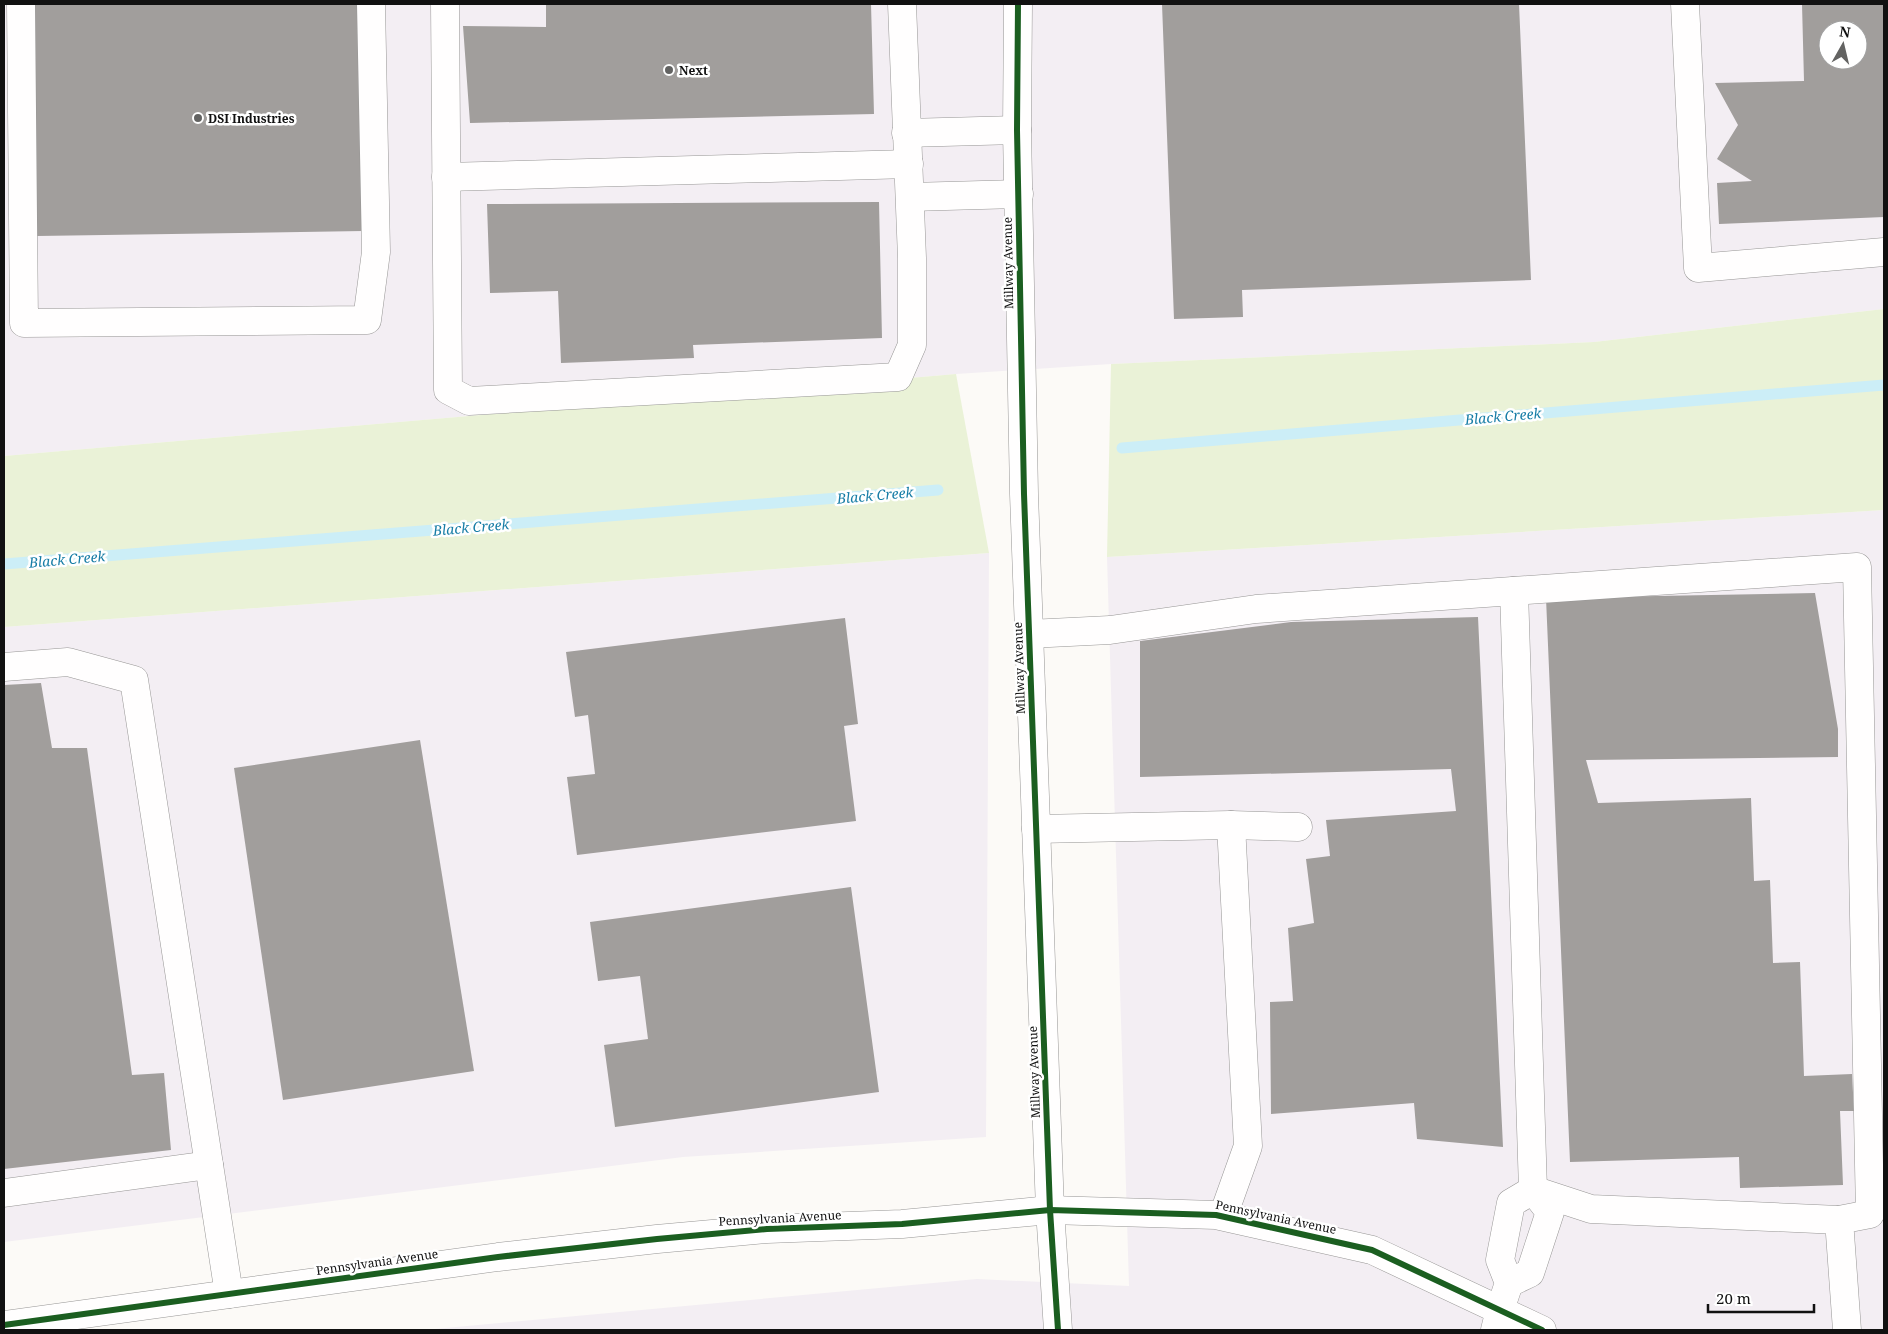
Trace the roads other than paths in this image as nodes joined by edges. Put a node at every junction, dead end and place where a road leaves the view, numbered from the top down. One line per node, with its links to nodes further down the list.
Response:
1 (21, 4): 2 (street)
2 (371, 4)
3 (445, 4): 10 (street)
4 (902, 4): 8 (street)
5 (1018, 4): 7 (street, Millway Avenue)
6 (1685, 4): 13 (street)
7 (1017, 130): 8 (street); 11 (street, Millway Avenue)
8 (906, 133): 9 (street)
9 (910, 164): 10 (street); 12 (street)
10 (446, 177): 12 (street)
11 (1018, 194): 12 (street); 15 (street, Millway Avenue)
12 (910, 197)
13 (1884, 252)
14 (1514, 591): 15 (street); 21 (street); 25 (street)
15 (1029, 634): 19 (street, Millway Avenue)
16 (4, 667): 20 (street)
17 (1231, 825): 18 (street); 19 (street); 24 (street)
18 (1298, 827)
19 (1036, 828): 23 (street, Millway Avenue)
20 (209, 1165): 22 (street); 27 (street)
21 (1533, 1190): 25 (street); 26 (street); 26 (street)
22 (4, 1193)
23 (1050, 1210): 24 (street, Pennsylvania Avenue); 27 (street, Pennsylvania Avenue); 31 (street, Millway Avenue)
24 (1224, 1216): 28 (street, Pennsylvania Avenue)
25 (1840, 1220): 33 (street)
26 (1509, 1283): 28 (street)
27 (229, 1294): 29 (street, Pennsylvania Avenue)
28 (1497, 1320): 32 (street, Pennsylvania Avenue)
29 (86, 1322): 30 (street, Pennsylvania Avenue)
30 (4, 1325)
31 (1058, 1330)
32 (1542, 1330)
33 (1846, 1330)

